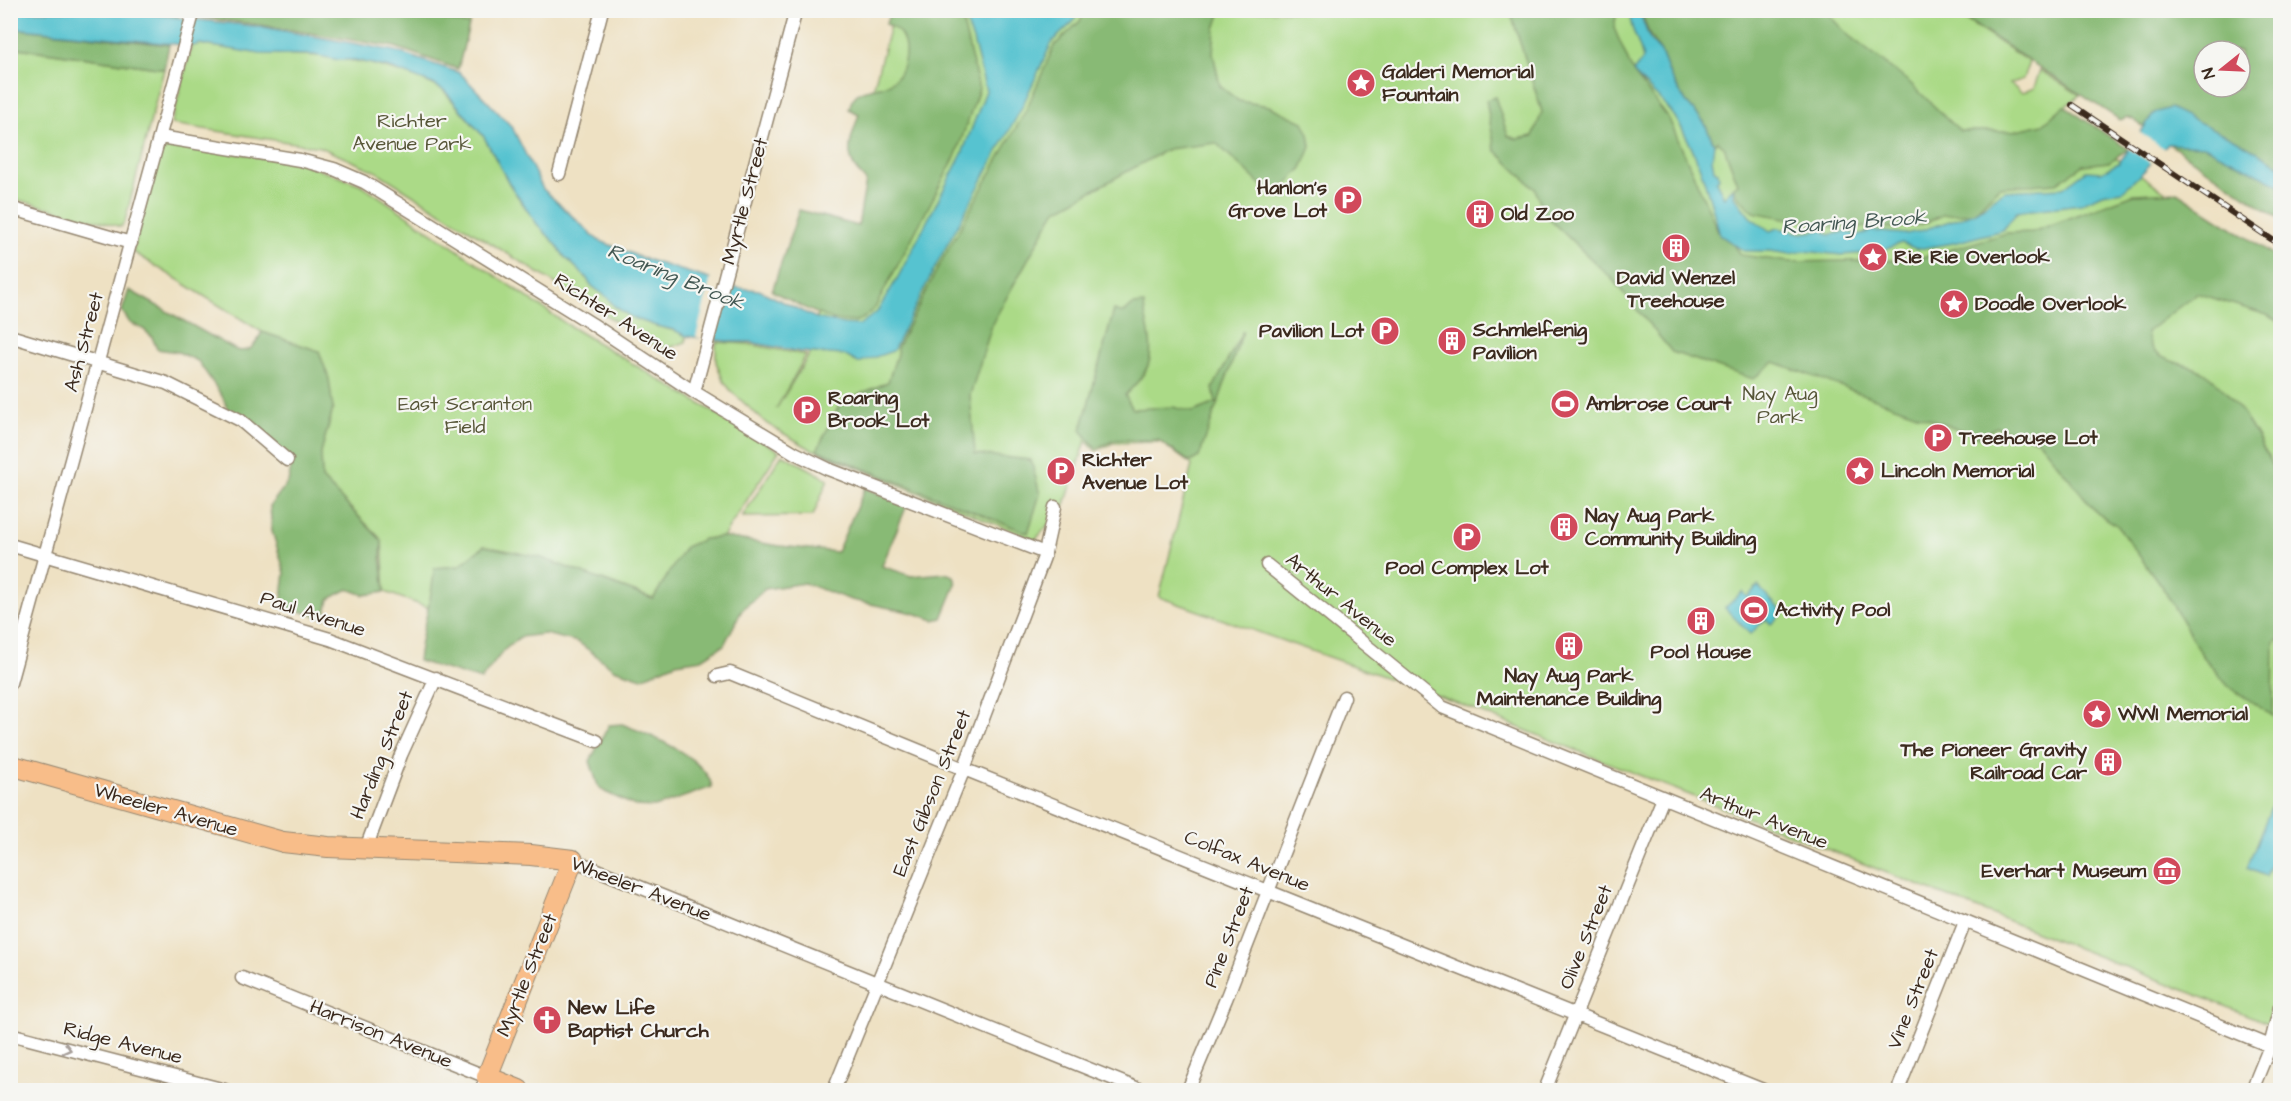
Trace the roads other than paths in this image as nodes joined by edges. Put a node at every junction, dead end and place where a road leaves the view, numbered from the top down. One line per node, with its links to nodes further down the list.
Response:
1 (602, 10): 5 (street)
2 (796, 10): 10 (street, Myrtle Street)
3 (193, 14): 4 (street, Ash Street)
4 (160, 137): 7 (street, Ash Street); 10 (street, Richter Avenue)
5 (559, 174)
6 (10, 208): 7 (street)
7 (131, 243): 9 (street, Ash Street)
8 (10, 336): 9 (street)
9 (98, 364): 11 (street); 15 (street, Ash Street)
10 (694, 392): 14 (street, Richter Avenue)
11 (287, 460)
12 (1055, 507): 14 (street, East Gibson Street)
13 (10, 545): 15 (street, Paul Avenue)
14 (1045, 553): 23 (street, East Gibson Street)
15 (46, 556): 18 (street, Paul Avenue); 19 (street, Ash Street)
16 (1267, 565): 24 (street, Arthur Avenue)
17 (717, 676): 23 (street, Colfax Avenue)
18 (436, 678): 21 (street, Paul Avenue); 25 (street, Harding Street)
19 (10, 683)
20 (1344, 697): 27 (street, Pine Street)
21 (597, 741)
22 (10, 765): 25 (main road, Wheeler Avenue)
23 (964, 769): 27 (street, Colfax Avenue); 30 (street, East Gibson Street)
24 (1664, 798): 28 (street, Arthur Avenue); 32 (street, Olive Street)
25 (366, 848): 26 (main road, Wheeler Avenue)
26 (573, 860): 30 (street, Wheeler Avenue); 35 (main road, Myrtle Street)
27 (1268, 890): 32 (street, Colfax Avenue); 40 (street, Pine Street)
28 (1965, 922): 34 (street, Arthur Avenue); 43 (street, Vine Street)
29 (242, 978): 35 (street, Harrison Avenue)
30 (877, 984): 38 (street, East Gibson Street); 39 (street, Wheeler Avenue)
31 (2280, 1007): 34 (street)
32 (1575, 1016): 41 (street, Olive Street); 42 (street, Colfax Avenue)
33 (10, 1035): 36 (street, Ridge Avenue, one-way to 36)
34 (2275, 1048): 44 (street)
35 (484, 1084): 37 (main road, Harrison Avenue)
36 (225, 1090)
37 (519, 1090)
38 (834, 1090)
39 (1141, 1090)
40 (1188, 1090)
41 (1545, 1090)
42 (1763, 1090)
43 (1898, 1090)
44 (2252, 1090)

